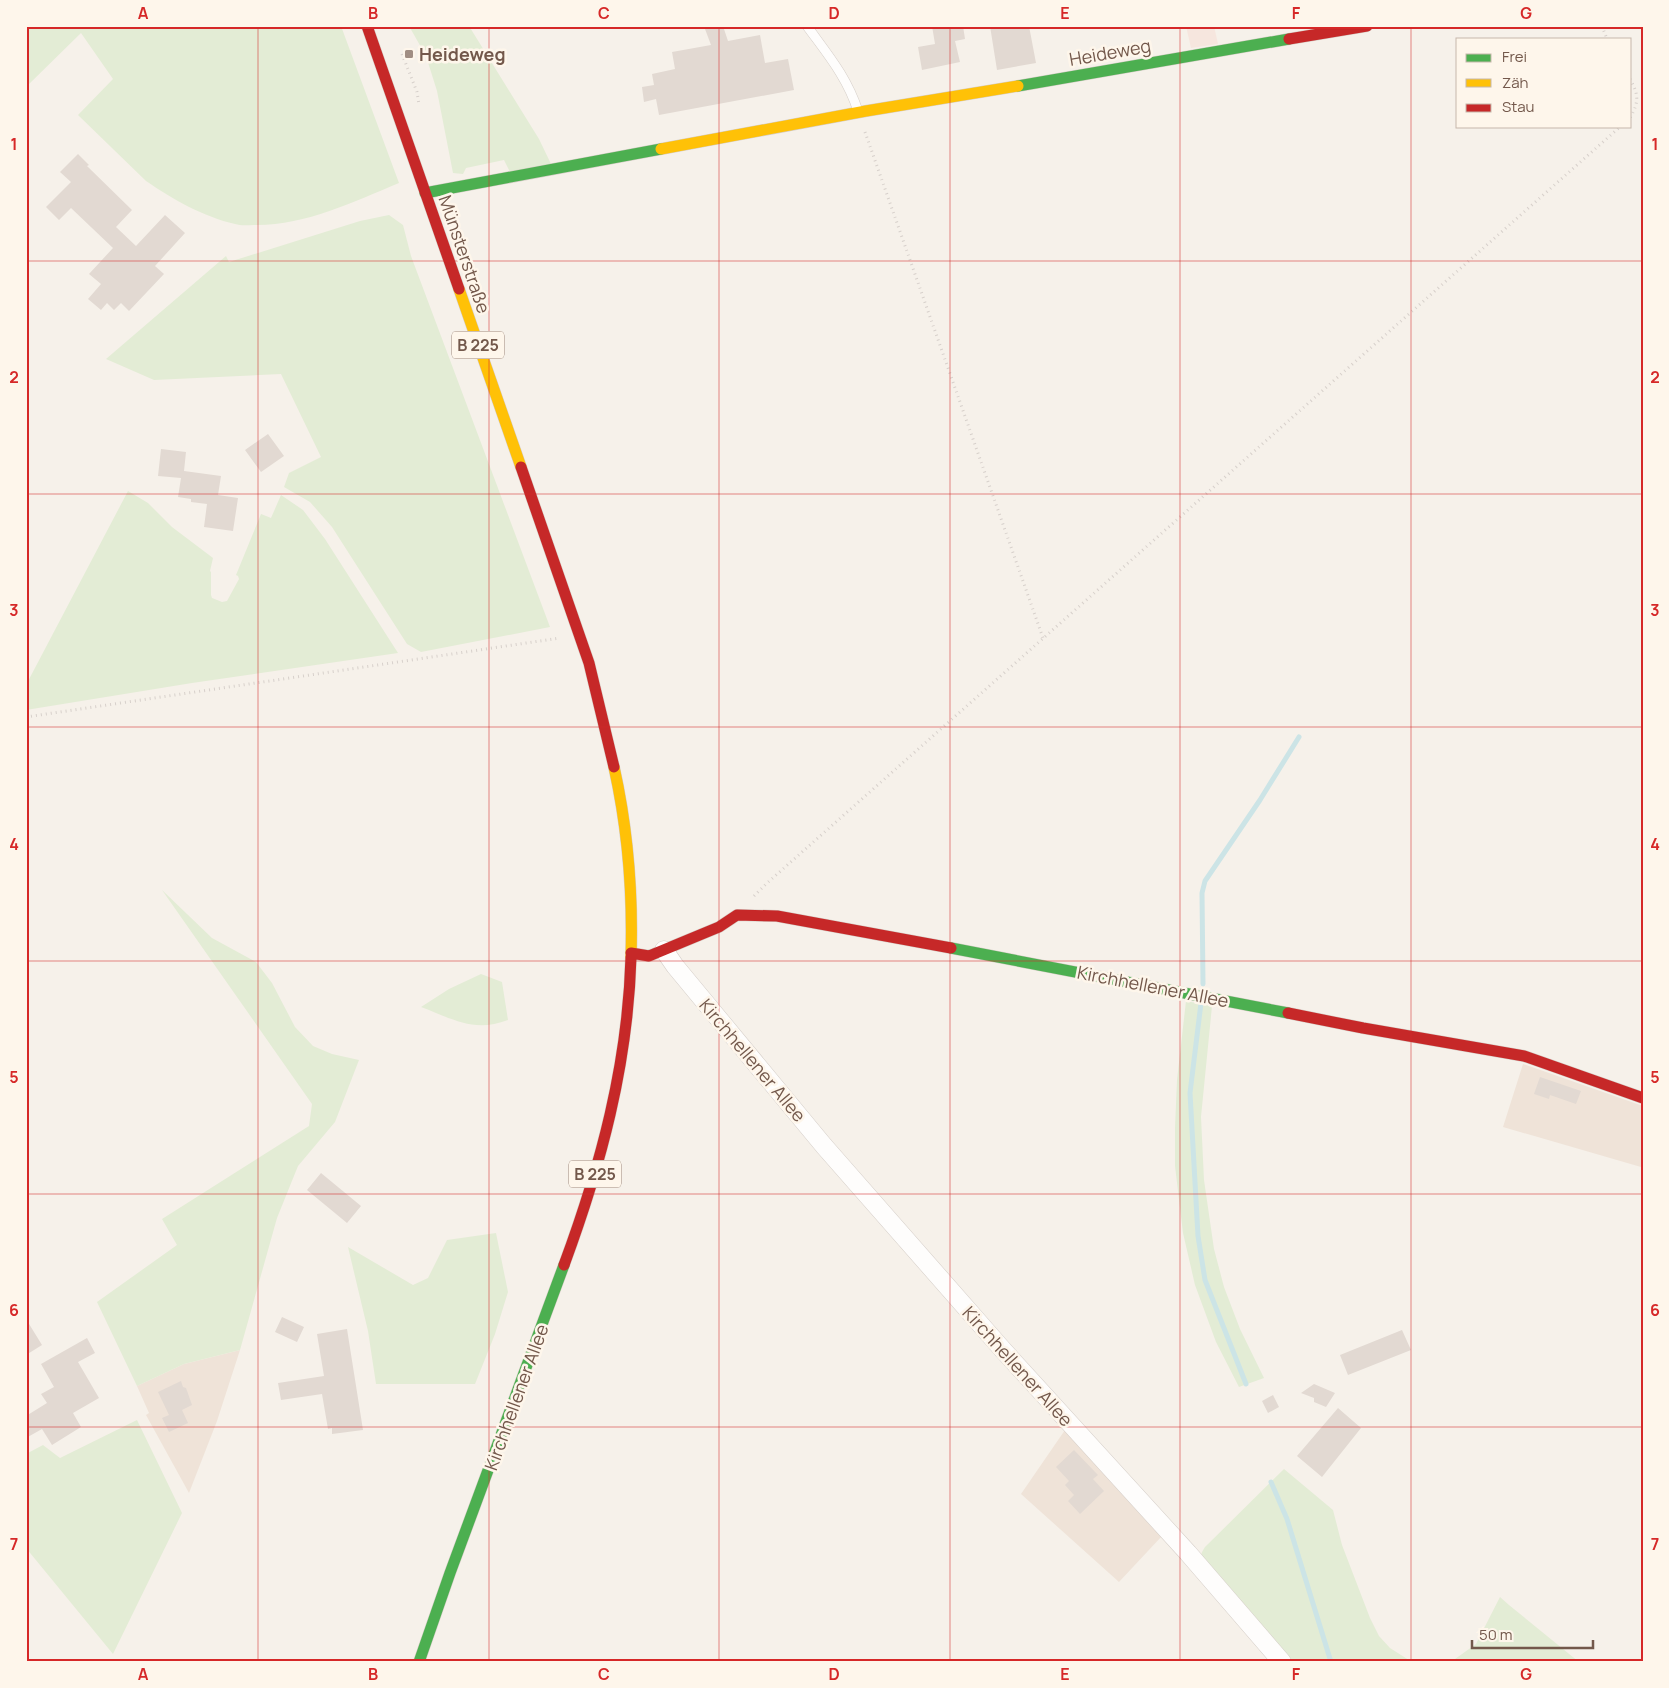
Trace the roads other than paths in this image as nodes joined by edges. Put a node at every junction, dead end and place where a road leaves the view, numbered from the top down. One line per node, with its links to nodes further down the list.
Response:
1 (367, 26): 5 (street, Münsterstraße / B 225)
2 (807, 26): 4 (lane)
3 (1366, 26): 4 (street, Heideweg)
4 (858, 112): 5 (street, Heideweg)
5 (425, 193): 6 (street, Münsterstraße / B 225)
6 (589, 663): 8 (street, Kirchhellener Allee / B 225)
7 (664, 950): 8 (street); 9 (street, Kirchhellener Allee); 11 (street, Kirchhellener Allee)
8 (631, 953): 10 (street, Kirchhellener Allee / B 225)
9 (1643, 1098)
10 (419, 1662)
11 (1282, 1662)

